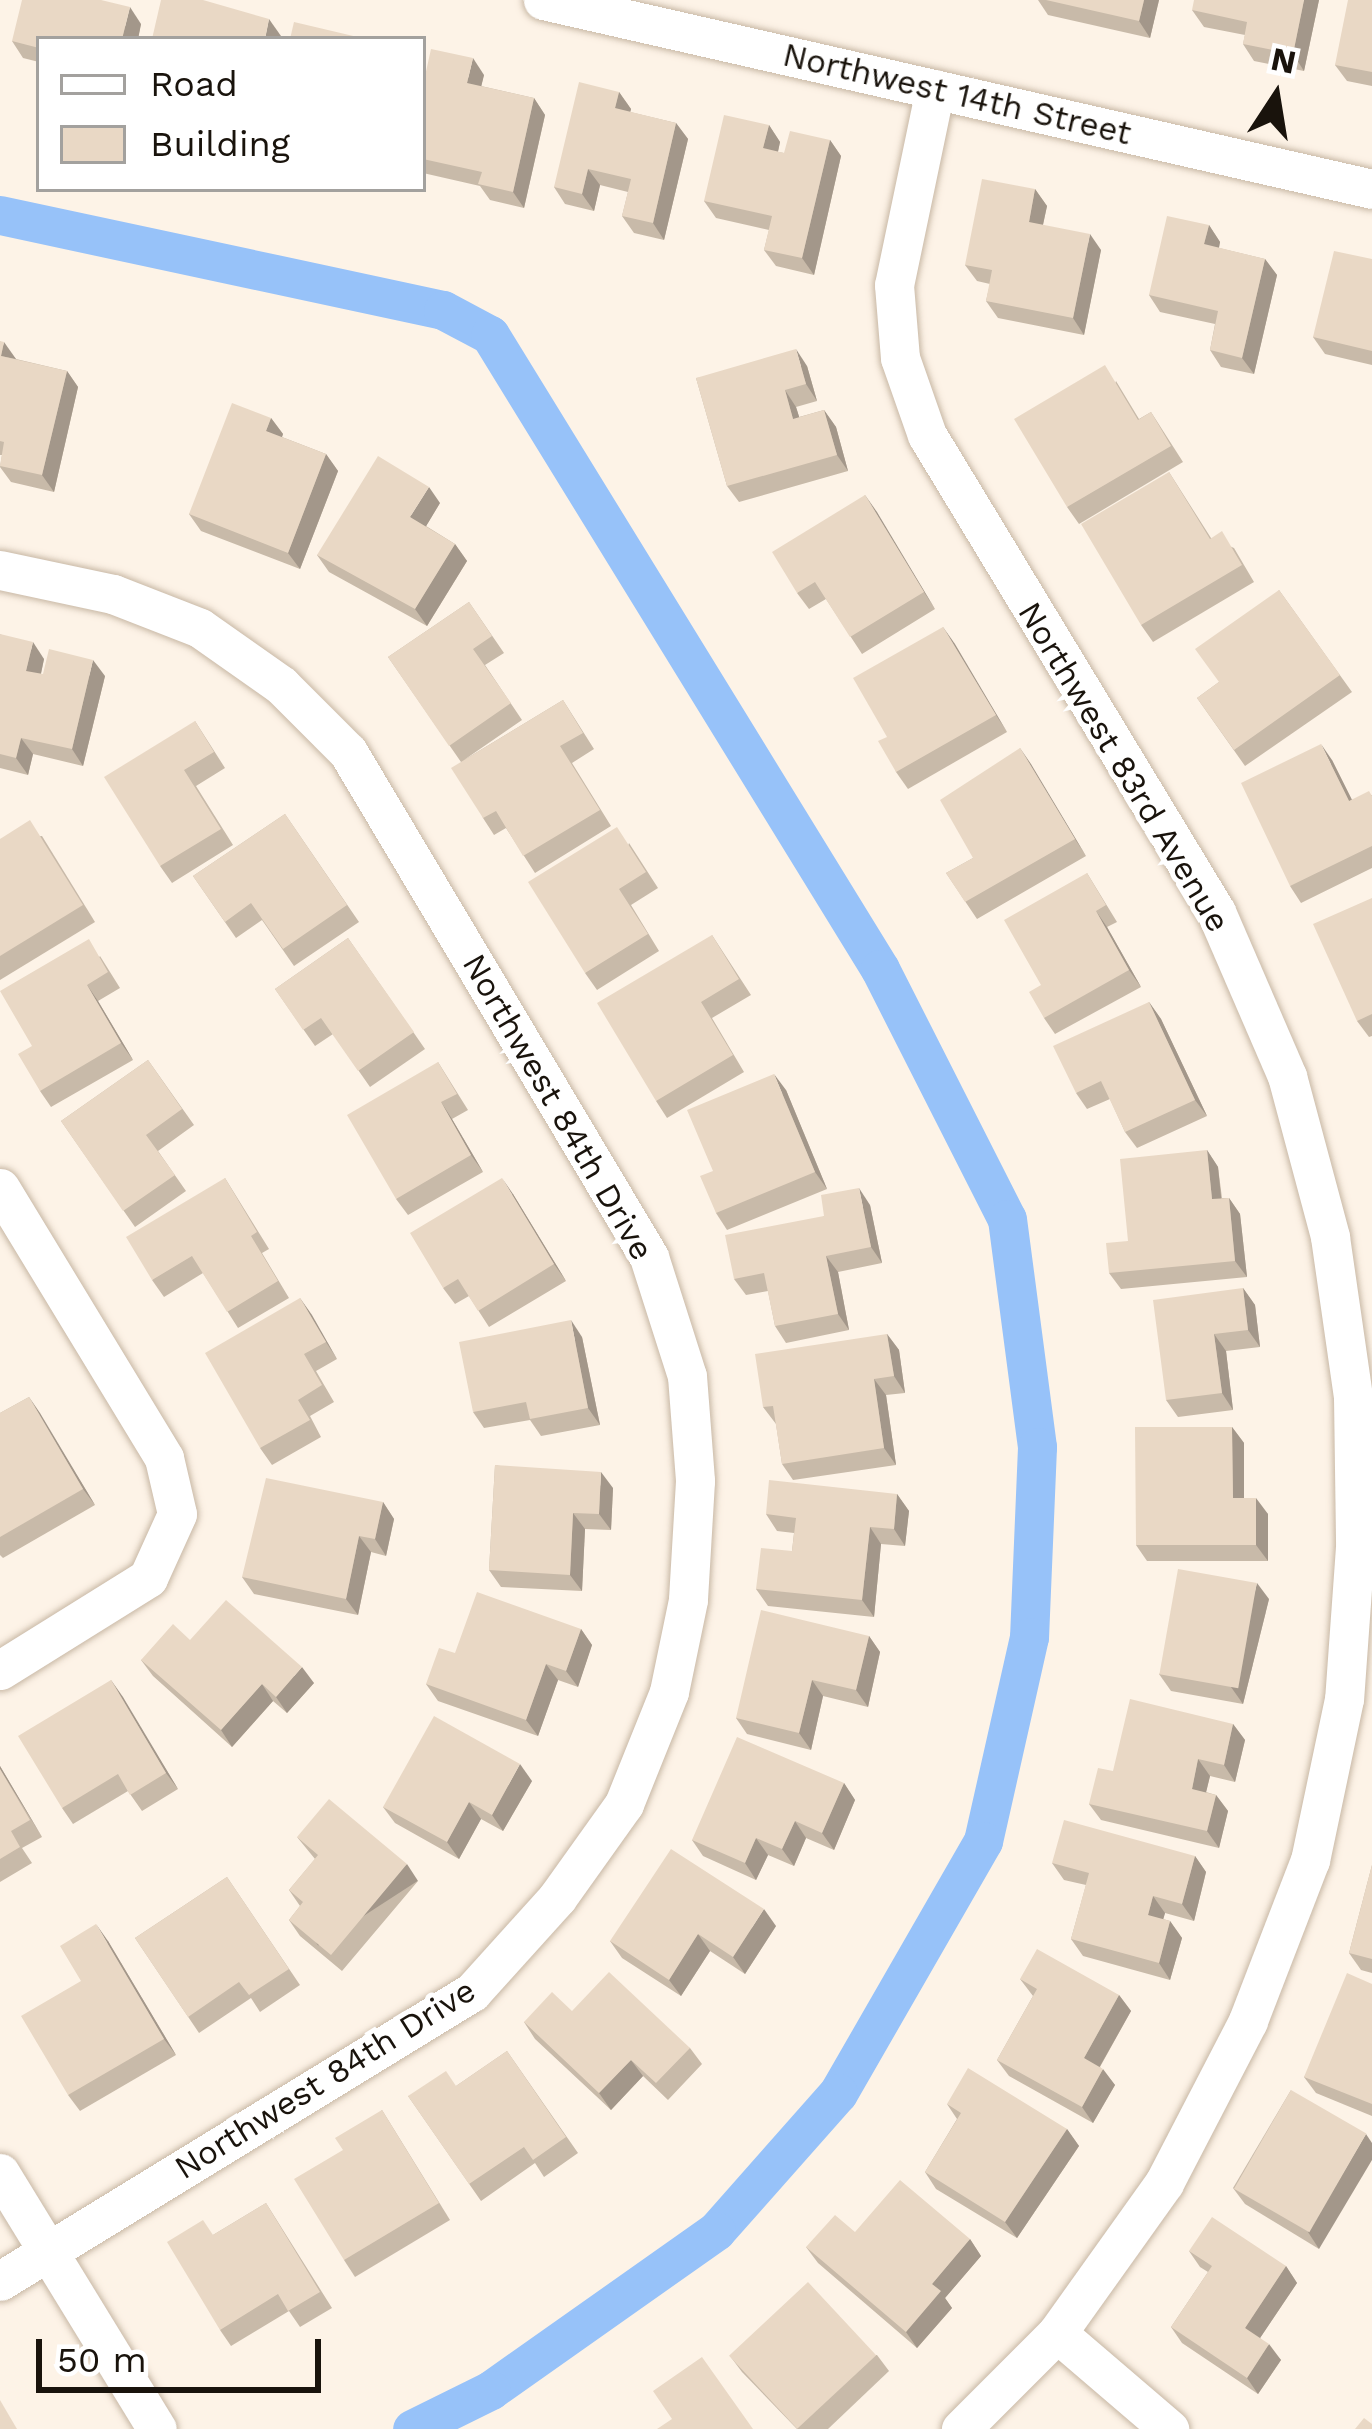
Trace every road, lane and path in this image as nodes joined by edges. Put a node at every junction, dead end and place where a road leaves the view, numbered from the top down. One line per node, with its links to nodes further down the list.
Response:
1 (543, 0): 2 (street, Northwest 14th Street)
2 (935, 89): 3 (street, Northwest 14th Street); 10 (street, Northwest 83rd Avenue)
3 (1372, 189)
4 (0, 570): 8 (street, Northwest 84th Drive)
5 (0, 1188): 6 (street)
6 (0, 1670)
7 (0, 2173): 8 (street)
8 (48, 2252): 9 (street, Northwest 84th Drive); 11 (street)
9 (0, 2281)
10 (1057, 2333): 12 (street, Northwest 83rd Avenue); 13 (street)
11 (157, 2429)
12 (961, 2429)
13 (1169, 2429)

